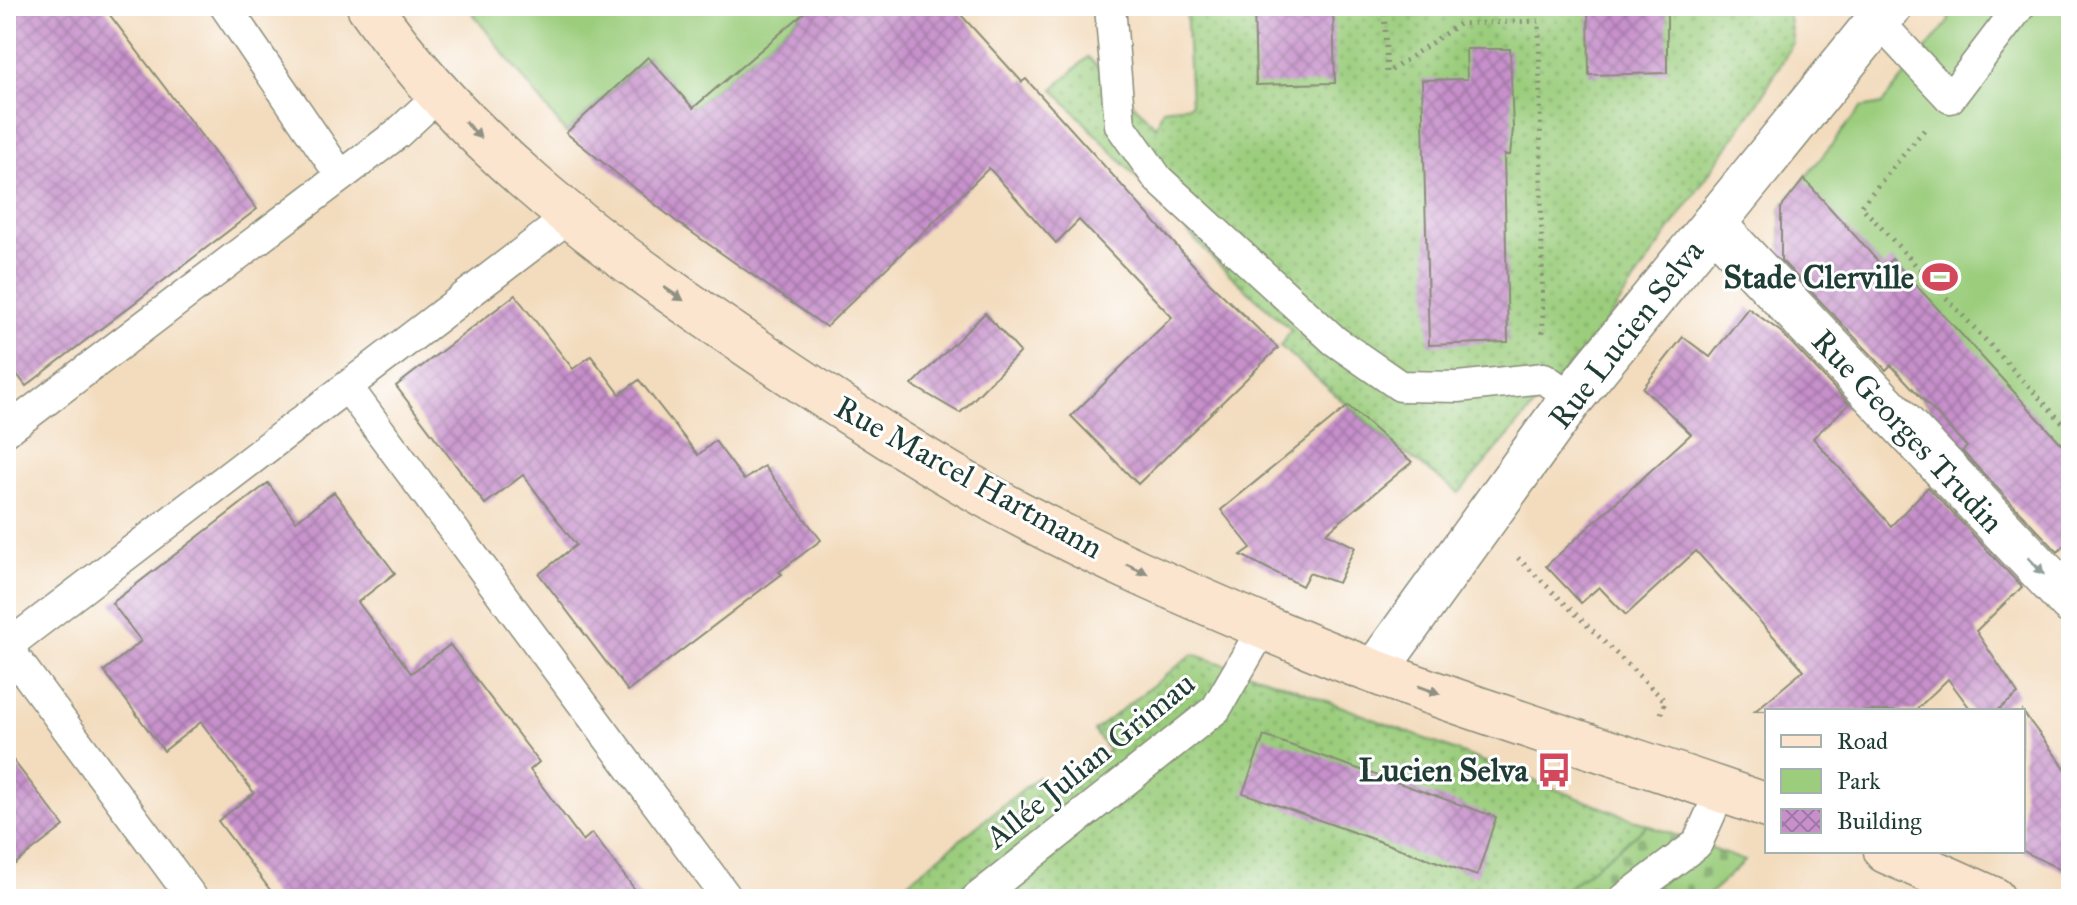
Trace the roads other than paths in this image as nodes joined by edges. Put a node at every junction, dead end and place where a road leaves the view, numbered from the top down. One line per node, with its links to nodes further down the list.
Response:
1 (225, 6): 7 (lane)
2 (369, 6): 6 (main road, Rue Marcel Hartmann)
3 (1110, 6): 11 (lane)
4 (2020, 6): 5 (lane)
5 (1877, 11): 9 (street, Rue Lucien Selva)
6 (439, 95): 7 (lane); 8 (main road, Rue Marcel Hartmann, one-way to 8)
7 (341, 176): 12 (lane)
8 (569, 217): 10 (lane); 14 (main road, Rue Marcel Hartmann, one-way to 14)
9 (1713, 224): 11 (street, Rue Lucien Selva); 13 (street, Rue Georges Trudin, one-way to 13)
10 (348, 388): 15 (lane); 21 (lane)
11 (1558, 388): 16 (street, Rue Lucien Selva)
12 (6, 431)
13 (2071, 602)
14 (1264, 626): 16 (main road, Rue Marcel Hartmann); 22 (lane, Allée Julian Grimau)
15 (6, 647): 20 (lane)
16 (1375, 671): 17 (main road, Rue Marcel Hartmann, one-way to 17)
17 (1721, 790): 18 (main road, Rue Marcel Hartmann); 23 (lane)
18 (1765, 805)
19 (1890, 853): 24 (main road)
20 (193, 899)
21 (728, 899)
22 (976, 899)
23 (1624, 899)
24 (1993, 899)

